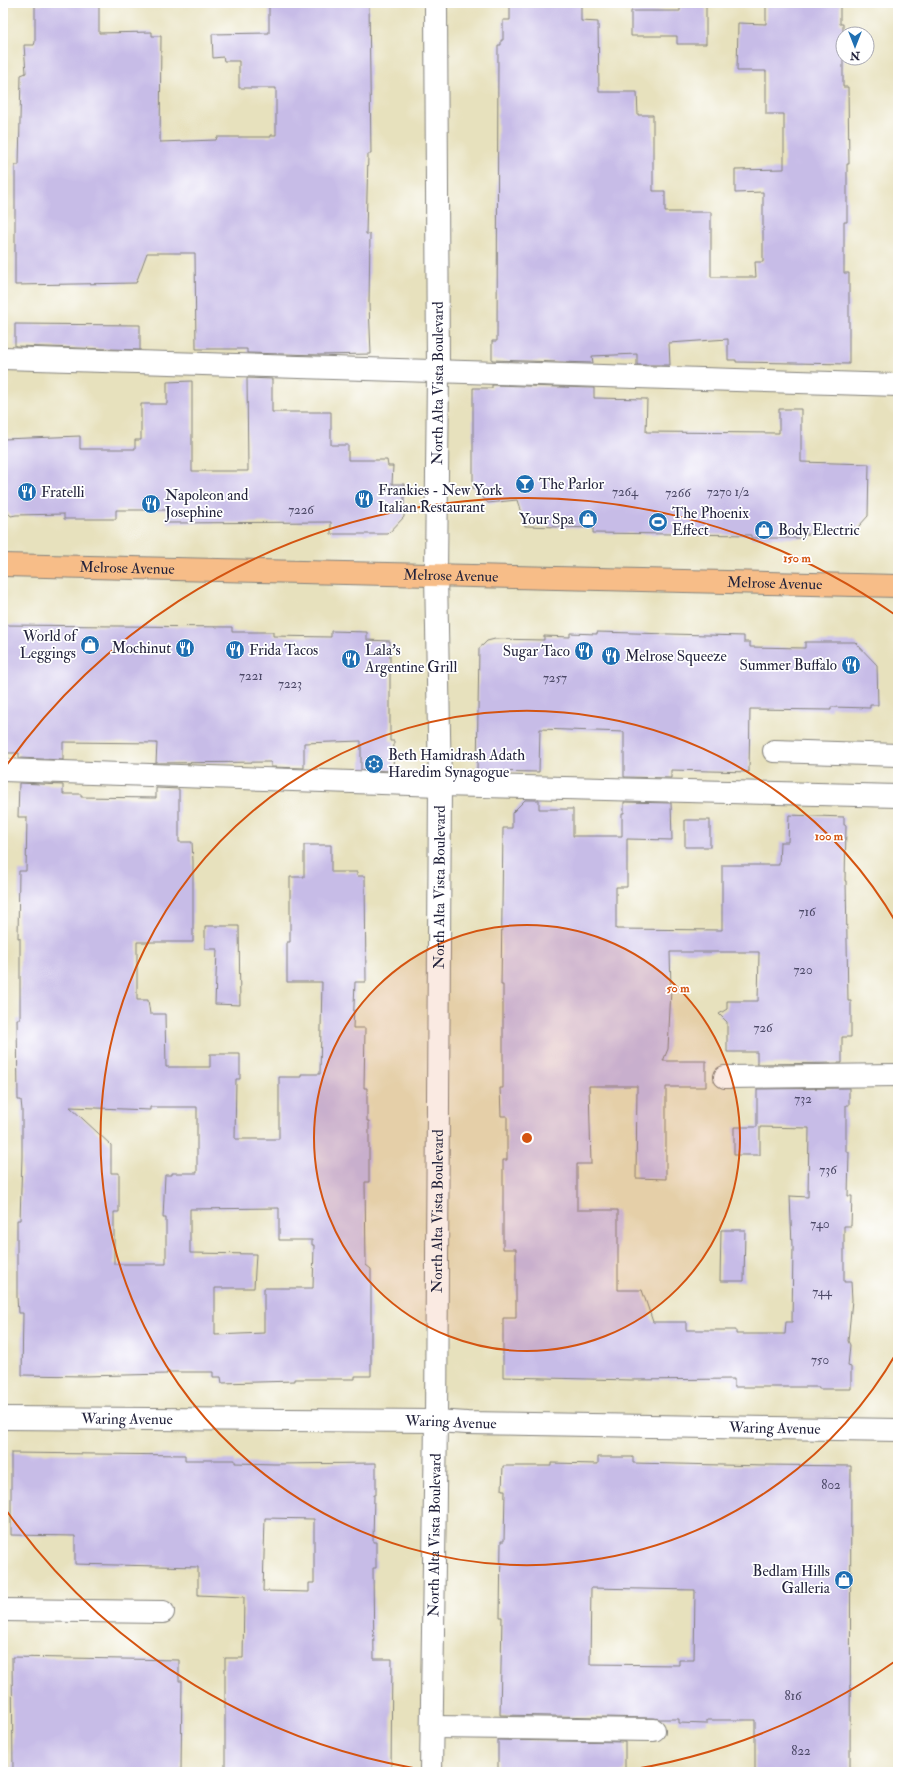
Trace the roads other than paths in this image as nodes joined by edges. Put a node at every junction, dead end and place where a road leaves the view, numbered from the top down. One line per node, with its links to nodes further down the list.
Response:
1 (436, 3): 3 (street, North Alta Vista Boulevard)
2 (3, 358): 3 (street)
3 (438, 372): 4 (street); 6 (street, North Alta Vista Boulevard)
4 (898, 384)
5 (3, 565): 6 (main road, Melrose Avenue)
6 (436, 575): 7 (main road, Melrose Avenue); 11 (street, North Alta Vista Boulevard)
7 (898, 586)
8 (774, 751): 9 (street)
9 (898, 755)
10 (3, 770): 11 (street)
11 (440, 785): 12 (street); 16 (street, North Alta Vista Boulevard)
12 (898, 796)
13 (898, 1075): 14 (street)
14 (725, 1077)
15 (3, 1418): 16 (street, Waring Avenue)
16 (436, 1421): 17 (street, Waring Avenue); 20 (street, North Alta Vista Boulevard)
17 (898, 1430)
18 (3, 1610): 19 (street)
19 (163, 1612)
20 (432, 1727): 21 (street); 22 (street, North Alta Vista Boulevard)
21 (654, 1730)
22 (431, 1772)

